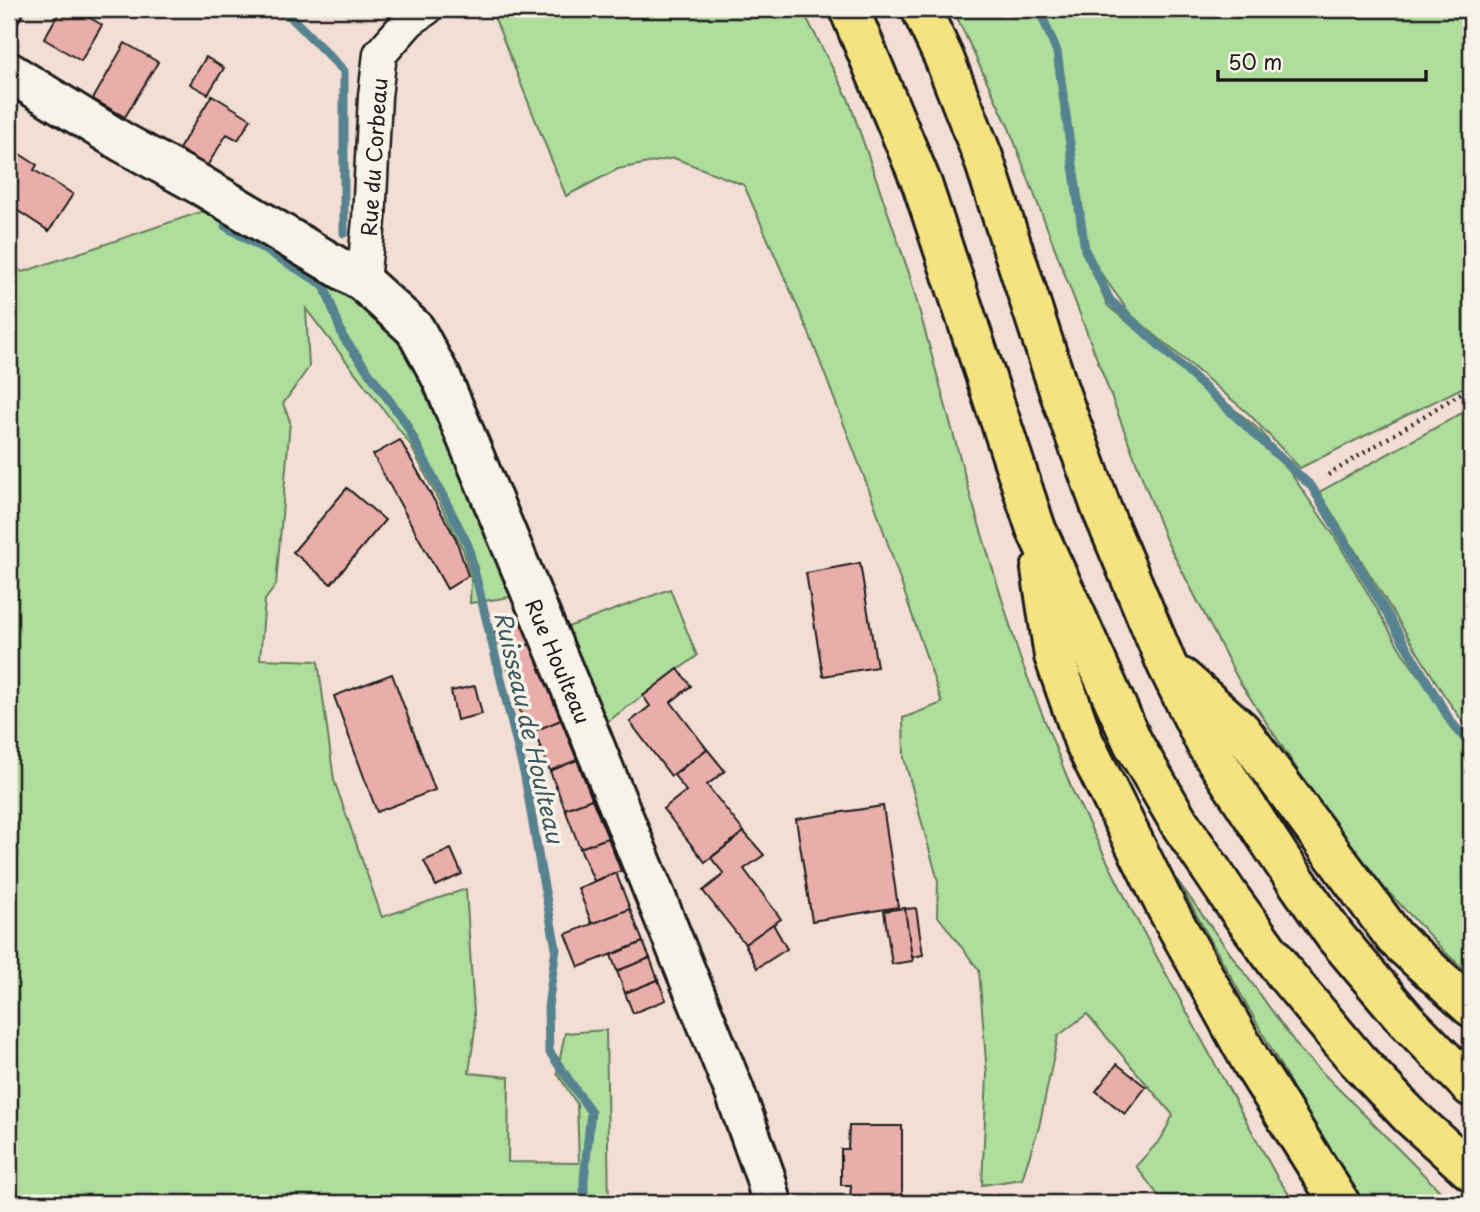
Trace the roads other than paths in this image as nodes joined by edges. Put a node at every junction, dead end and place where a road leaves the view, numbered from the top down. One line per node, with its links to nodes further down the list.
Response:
1 (426, 9): 5 (street, Rue du Corbeau)
2 (849, 9): 6 (highway)
3 (921, 9): 7 (highway)
4 (9, 72): 5 (street, Rue Houlteau)
5 (363, 282): 11 (street, Rue Houlteau)
6 (1035, 529): 10 (highway); 12 (highway)
7 (1167, 665): 8 (highway); 9 (highway)
8 (1471, 1007)
9 (1471, 1087)
10 (1471, 1171)
11 (772, 1203)
12 (1340, 1203)

